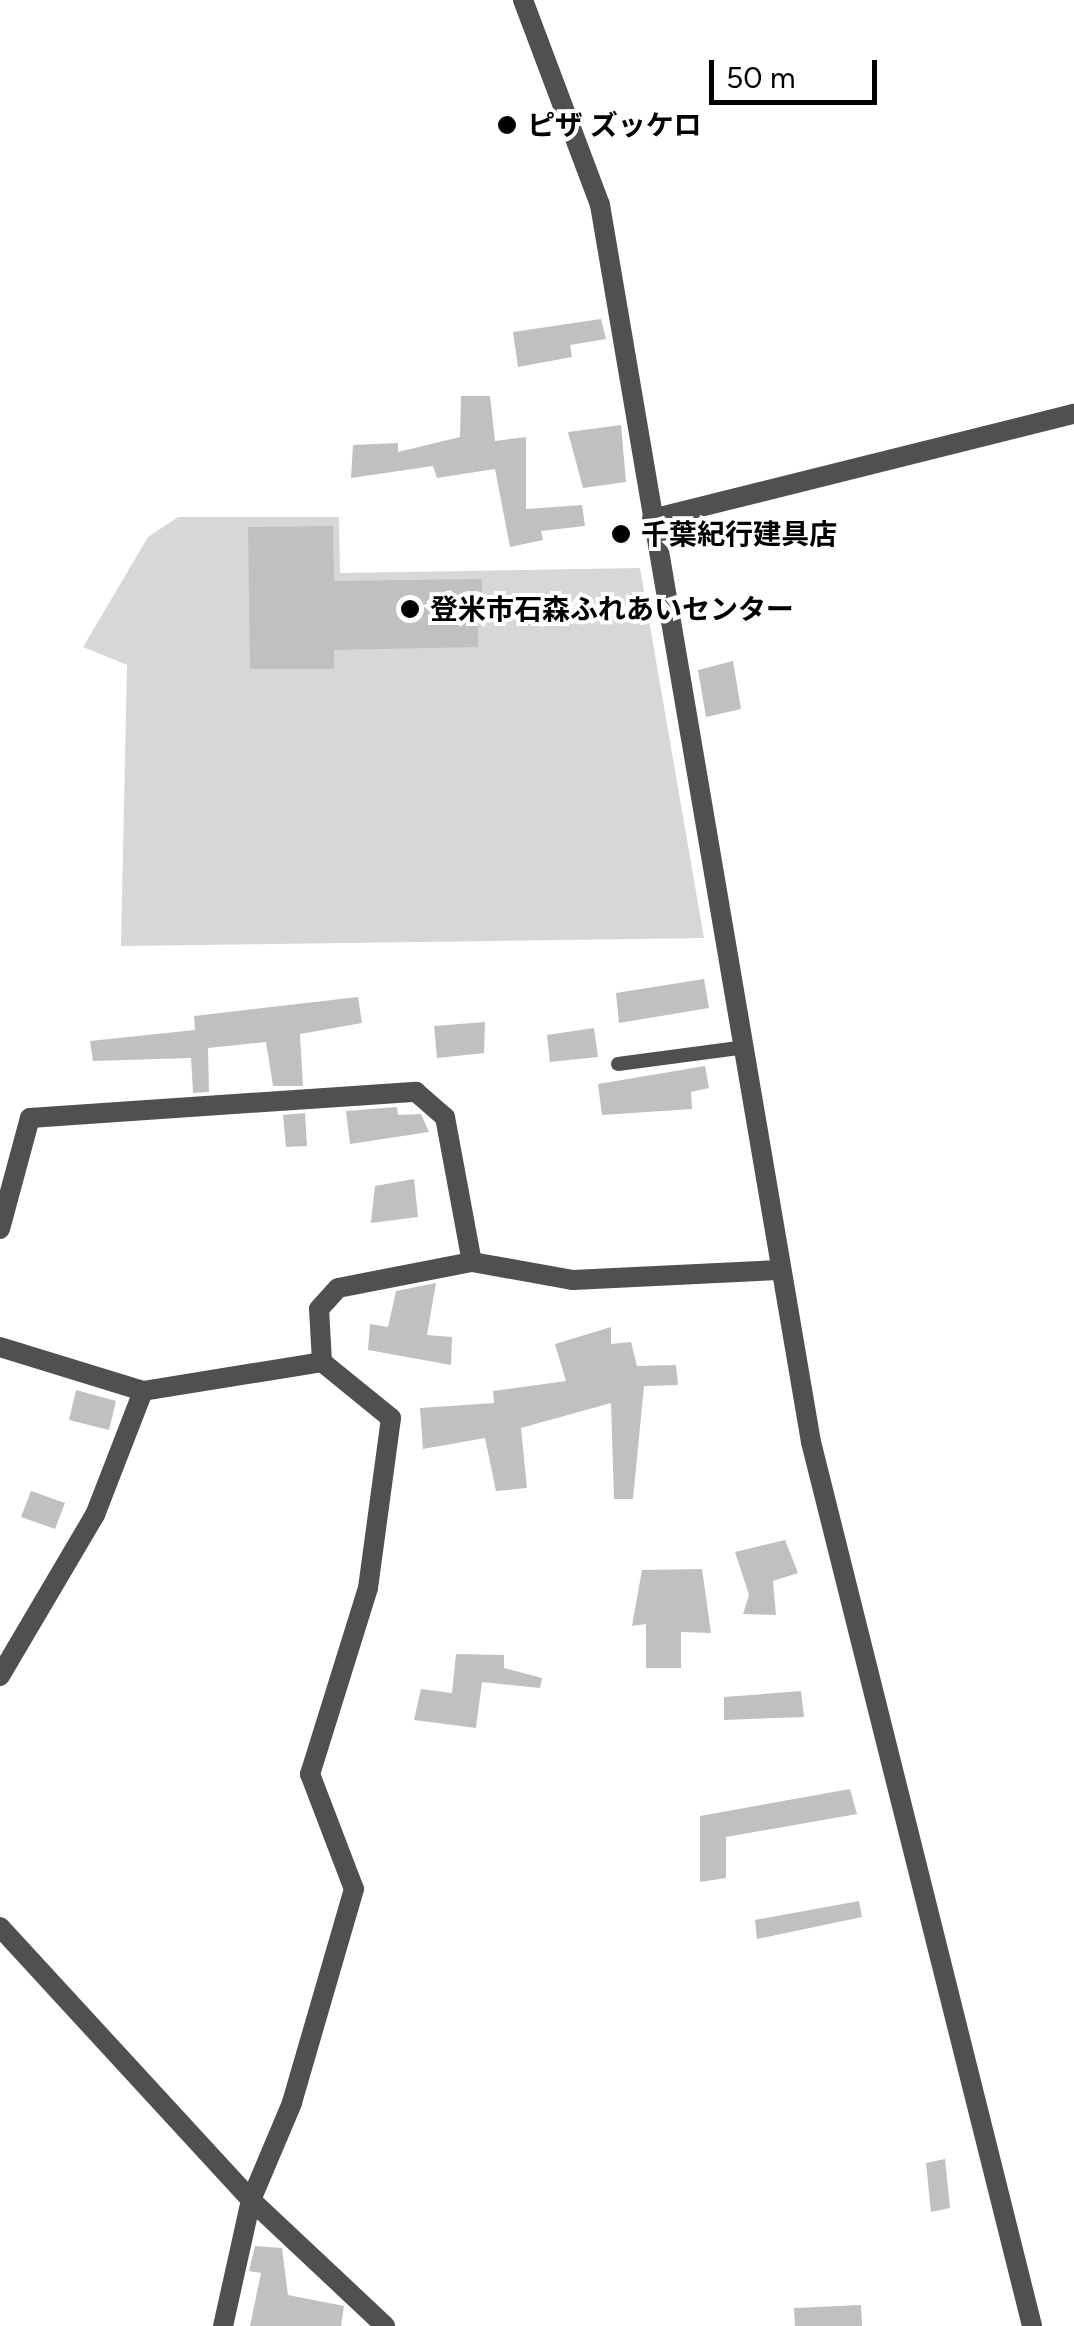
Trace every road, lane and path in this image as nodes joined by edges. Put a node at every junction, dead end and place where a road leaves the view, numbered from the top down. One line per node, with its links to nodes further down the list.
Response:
1 (523, 0): 3 (street)
2 (1074, 414): 3 (street)
3 (652, 519): 4 (street)
4 (746, 1048): 5 (lane); 8 (street)
5 (618, 1064)
6 (0, 1230): 7 (street)
7 (472, 1262): 8 (street); 10 (street)
8 (780, 1270): 17 (street)
9 (0, 1348): 11 (street)
10 (322, 1362): 11 (street); 14 (street)
11 (143, 1391): 12 (street)
12 (0, 1676)
13 (0, 1926): 14 (street)
14 (251, 2200): 15 (street); 16 (street)
15 (379, 2323)
16 (223, 2326)
17 (1032, 2326)

